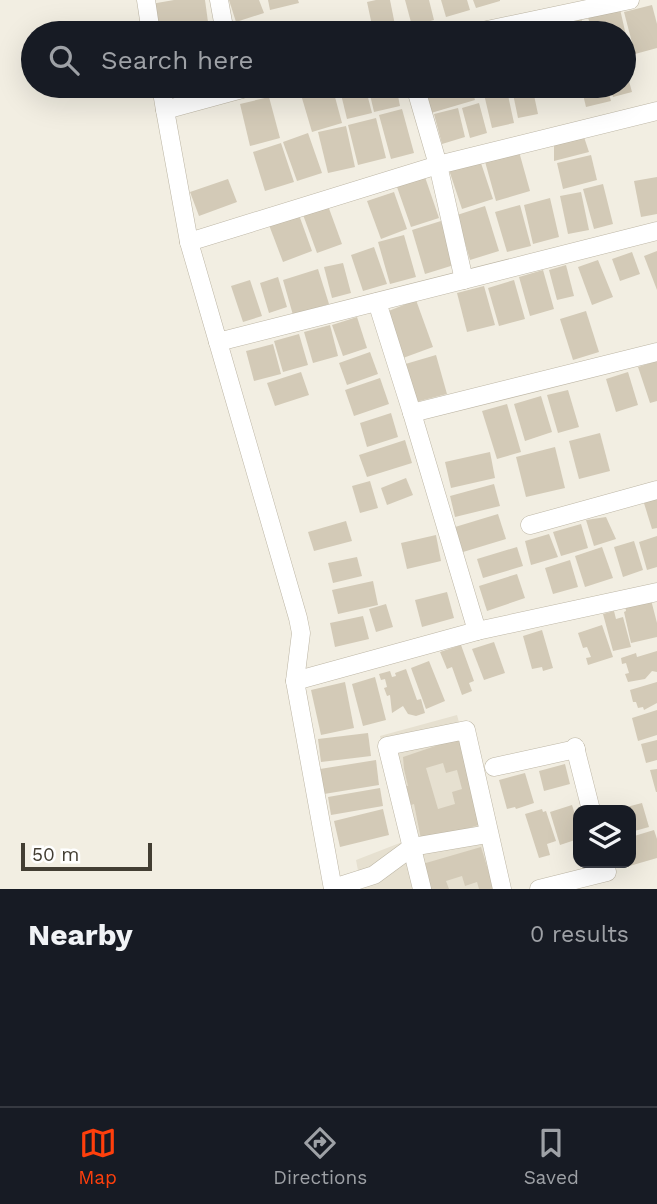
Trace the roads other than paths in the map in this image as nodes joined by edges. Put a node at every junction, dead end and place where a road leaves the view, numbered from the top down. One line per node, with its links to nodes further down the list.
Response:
1 (146, 0): 5 (street)
2 (219, 0): 6 (street)
3 (630, 0): 4 (street)
4 (561, 7): 7 (street)
5 (149, 21)
6 (223, 21)
7 (514, 21)
8 (163, 98): 11 (street)
9 (203, 98): 11 (street)
10 (418, 98): 13 (street)
11 (165, 110): 15 (street)
12 (657, 111): 13 (street)
13 (438, 165): 15 (street); 16 (street)
14 (657, 231): 16 (street)
15 (189, 242): 18 (street)
16 (464, 280): 17 (street)
17 (377, 302): 18 (street); 20 (street)
18 (218, 342): 25 (street)
19 (657, 352): 20 (street)
20 (412, 413): 24 (street)
21 (657, 490): 22 (street)
22 (530, 525)
23 (657, 592): 24 (street)
24 (477, 632): 25 (street)
25 (295, 681): 32 (street)
26 (494, 767): 27 (street)
27 (590, 805)
28 (488, 834): 29 (street); 29 (street); 34 (street)
29 (412, 847): 31 (street); 33 (street)
30 (607, 875): 35 (street)
31 (376, 882): 32 (street)
32 (333, 888)
33 (422, 889)
34 (502, 889)
35 (540, 889)

